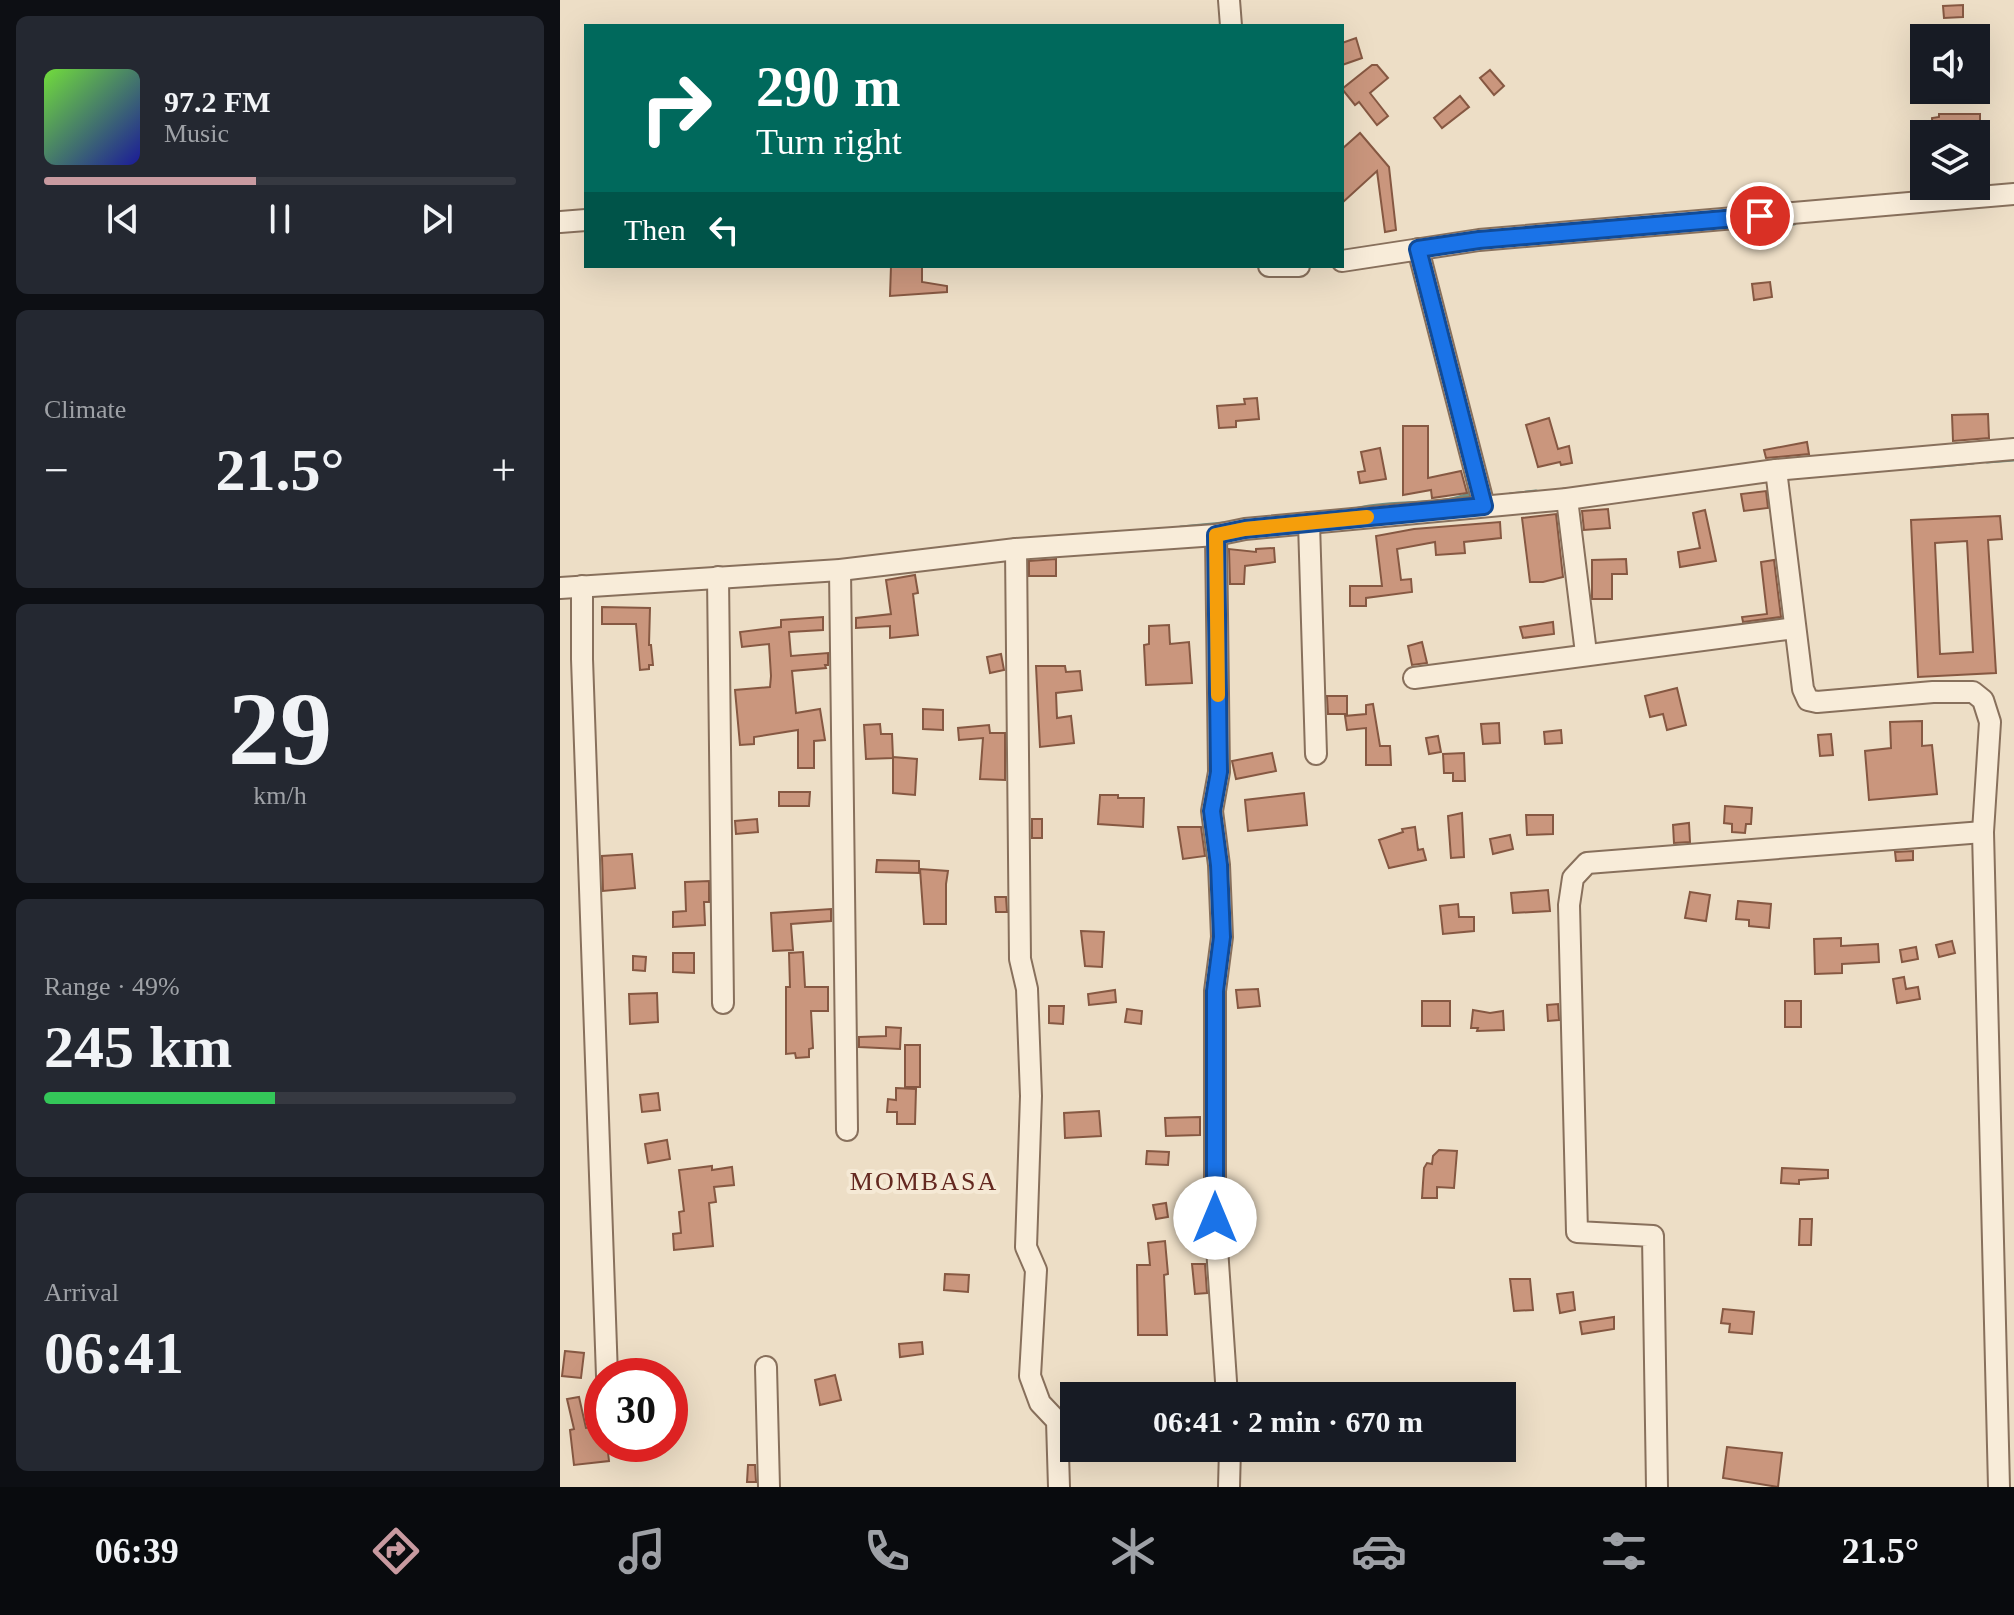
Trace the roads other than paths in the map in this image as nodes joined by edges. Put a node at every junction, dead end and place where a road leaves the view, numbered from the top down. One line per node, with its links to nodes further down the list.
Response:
1 (1229, 0): 2 (street)
2 (1231, 24)
3 (2014, 194): 6 (street)
4 (584, 220): 5 (street)
5 (560, 222)
6 (1418, 249): 7 (street); 11 (street)
7 (1344, 261)
8 (2014, 449): 9 (street)
9 (1776, 470): 10 (street); 19 (street)
10 (1567, 499): 11 (street); 20 (street)
11 (1484, 506): 12 (street)
12 (1309, 523): 13 (street); 22 (street)
13 (1216, 535): 14 (street); 28 (street)
14 (1016, 549): 15 (street); 31 (street)
15 (840, 570): 16 (street); 25 (street)
16 (718, 577): 17 (street); 24 (street)
17 (582, 586): 18 (street); 26 (street)
18 (560, 588)
19 (1795, 628): 20 (street); 23 (street)
20 (1586, 653): 21 (street)
21 (1414, 678)
22 (1316, 754)
23 (1983, 832): 33 (street); 34 (street)
24 (723, 1003)
25 (847, 1130)
26 (606, 1358)
27 (766, 1367): 30 (street)
28 (1226, 1382)
29 (1230, 1462): 32 (street)
30 (769, 1487)
31 (1059, 1487)
32 (1229, 1487)
33 (1657, 1487)
34 (1999, 1487)

